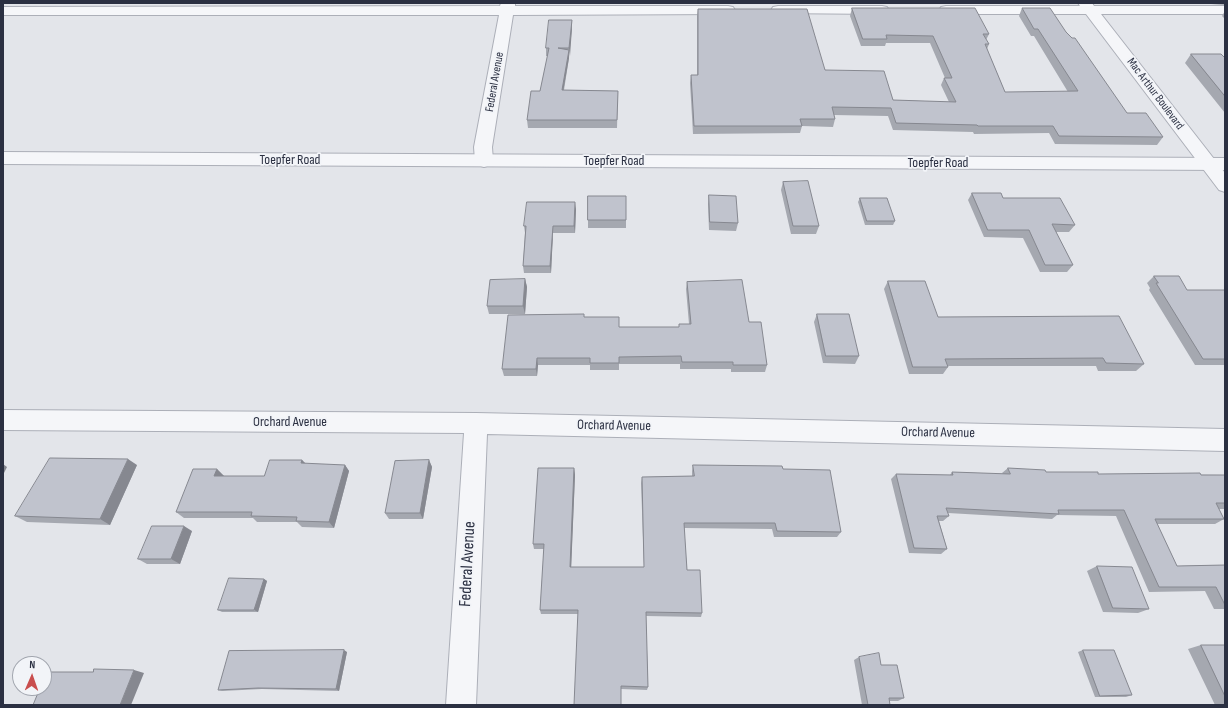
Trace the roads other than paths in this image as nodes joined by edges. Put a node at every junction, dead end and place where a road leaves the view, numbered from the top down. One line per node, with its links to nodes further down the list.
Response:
1 (508, 6): 3 (street); 8 (street); 10 (street, Federal Avenue)
2 (1088, 6): 6 (street); 7 (street); 11 (street, Mac Arthur Boulevard)
3 (739, 10)
4 (763, 10): 5 (street)
5 (899, 10)
6 (931, 10)
7 (1225, 10)
8 (3, 11)
9 (3, 158): 10 (street, Toepfer Road)
10 (484, 160): 11 (street, Toepfer Road)
11 (1216, 164): 12 (street, Mac Arthur Boulevard)
12 (1225, 186)
13 (3, 420): 14 (street, Orchard Avenue)
14 (476, 423): 15 (street, Orchard Avenue); 16 (street, Federal Avenue)
15 (1225, 440)
16 (461, 705)

